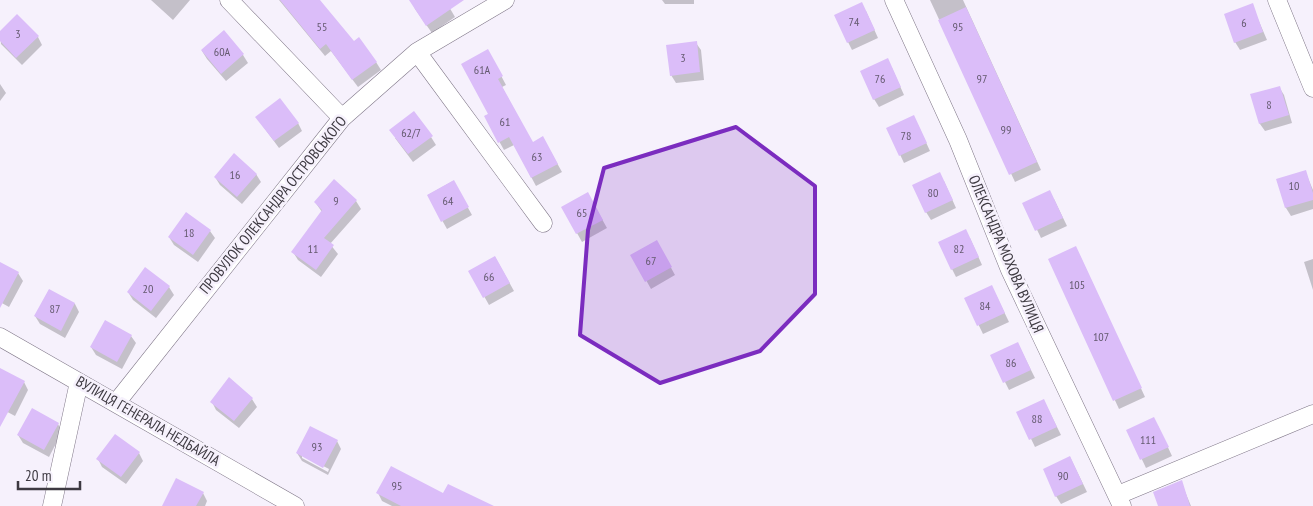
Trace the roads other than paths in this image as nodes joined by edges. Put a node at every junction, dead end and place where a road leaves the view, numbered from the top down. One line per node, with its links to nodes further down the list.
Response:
1 (229, 0): 7 (street)
2 (505, 0): 5 (street, ПРОВУЛОК ОЛЕКСАНДРА ОСТРОВСЬКОГО)
3 (894, 0): 13 (street, ОЛЕКСАНДРА МОХОВА ВУЛИЦЯ)
4 (1277, 0): 6 (street)
5 (417, 52): 7 (street, ПРОВУЛОК ОЛЕКСАНДРА ОСТРОВСЬКОГО); 8 (street)
6 (1313, 88)
7 (342, 118): 11 (street, ПРОВУЛОК ОЛЕКСАНДРА ОСТРОВСЬКОГО)
8 (543, 223)
9 (0, 337): 10 (street, ВУЛИЦЯ ГЕНЕРАЛА НЕДБАЙЛА)
10 (79, 382): 11 (street, ВУЛИЦЯ ГЕНЕРАЛА НЕДБАЙЛА); 14 (street)
11 (116, 403): 15 (street, ВУЛИЦЯ ГЕНЕРАЛА НЕДБАЙЛА)
12 (1313, 414): 13 (street)
13 (1120, 500)
14 (52, 506)
15 (295, 506)

